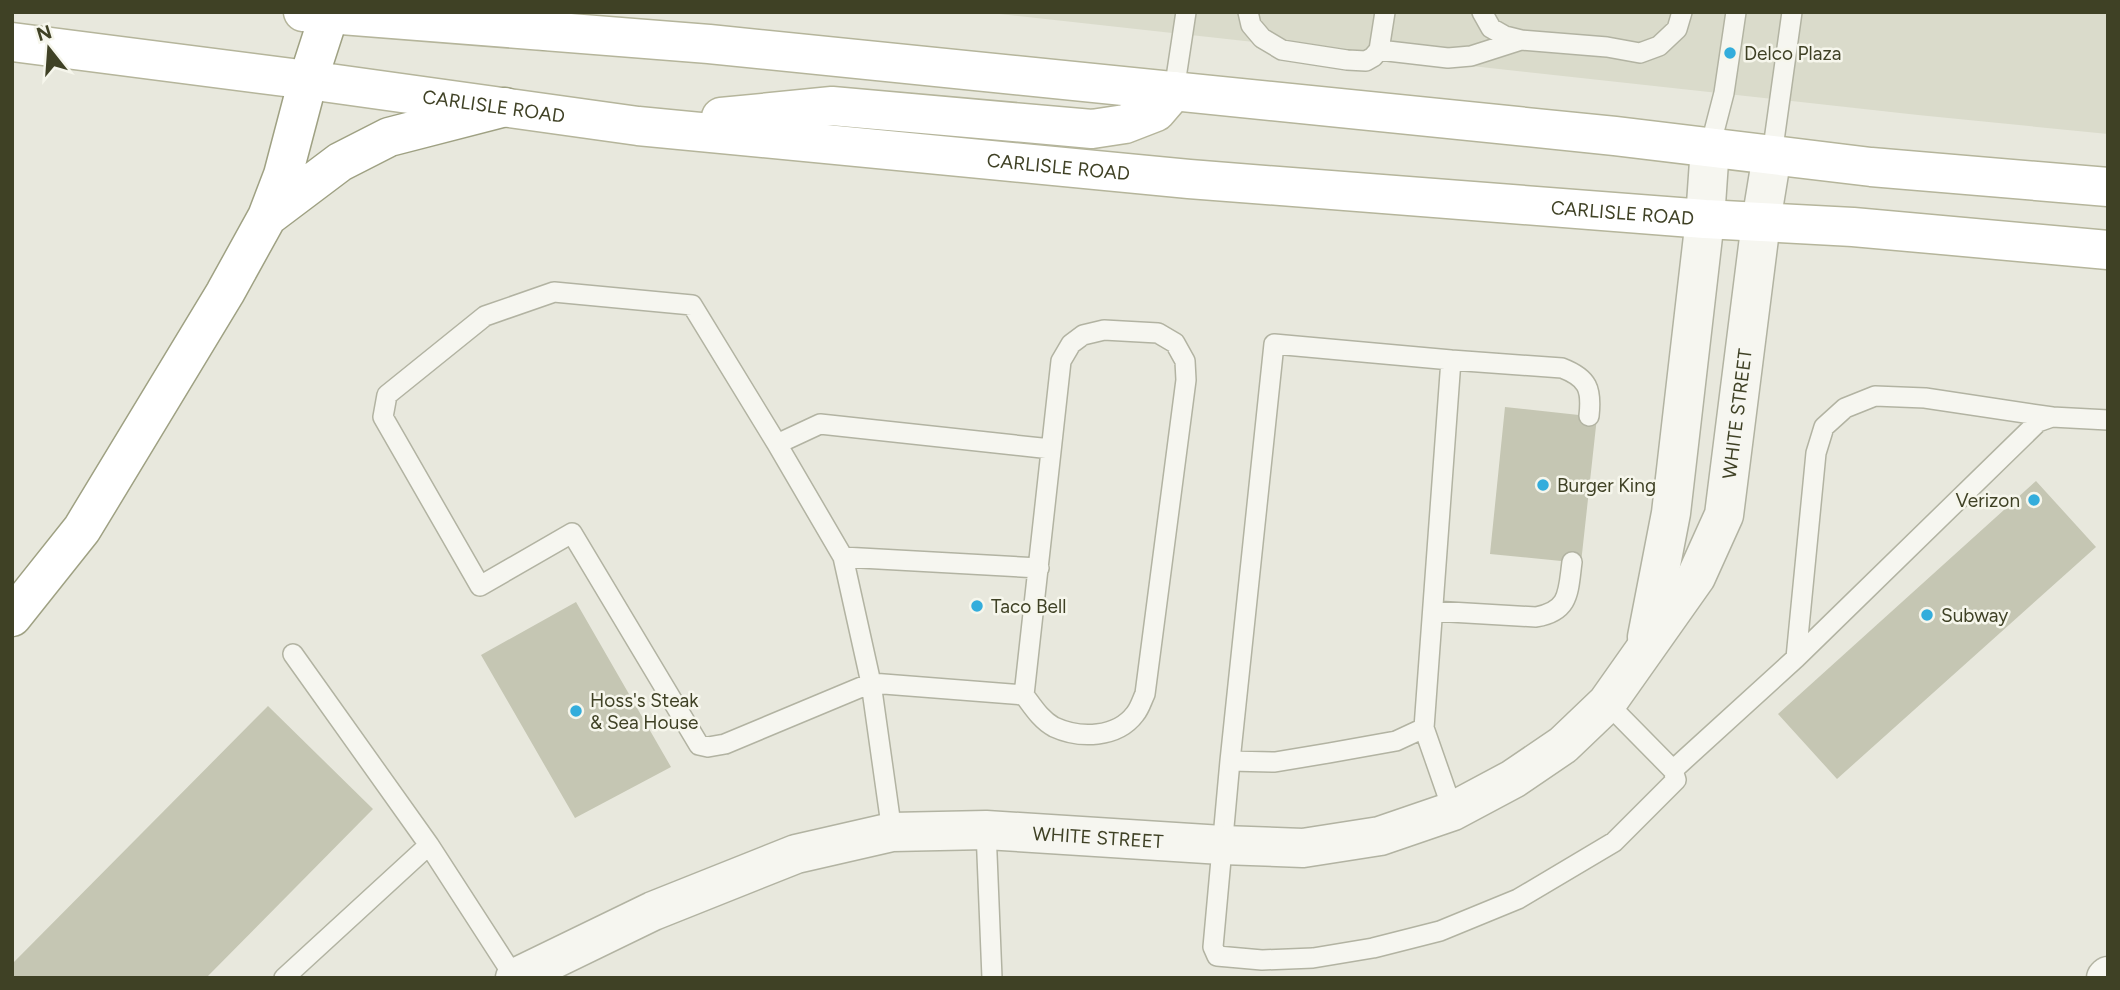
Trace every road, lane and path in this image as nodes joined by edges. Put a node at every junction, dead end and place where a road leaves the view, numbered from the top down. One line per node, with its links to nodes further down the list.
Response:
1 (504, 12): 10 (main road)
2 (1186, 12): 15 (lane)
3 (1248, 12): 13 (lane)
4 (1385, 12): 13 (lane)
5 (1482, 12): 11 (lane)
6 (1682, 12): 11 (lane)
7 (1735, 12): 18 (lane)
8 (1792, 12): 19 (lane)
9 (321, 13): 10 (main road); 14 (main road)
10 (543, 30): 15 (main road)
11 (1521, 40): 13 (lane)
12 (12, 42): 14 (main road, CARLISLE ROAD)
13 (1379, 50)
14 (309, 80): 16 (main road, CARLISLE ROAD); 21 (main road)
15 (1174, 91): 17 (main road); 18 (main road)
16 (505, 107): 17 (main road, CARLISLE ROAD); 21 (main road)
17 (638, 126): 22 (main road, CARLISLE ROAD)
18 (1710, 148): 19 (main road); 22 (street, WHITE STREET)
19 (1772, 155): 20 (main road); 23 (street, WHITE STREET)
20 (2108, 187)
21 (267, 217): 35 (main road)
22 (1705, 219): 23 (main road, CARLISLE ROAD); 36 (street, WHITE STREET)
23 (1761, 222): 24 (main road, CARLISLE ROAD); 36 (street, WHITE STREET)
24 (2108, 250)
25 (1451, 360): 26 (lane); 34 (lane); 43 (lane)
26 (1589, 416)
27 (2052, 417): 28 (lane); 38 (lane); 38 (lane)
28 (2108, 420)
29 (777, 444): 30 (lane); 31 (lane); 39 (lane)
30 (1051, 449): 33 (lane); 40 (lane)
31 (843, 557): 33 (lane); 39 (lane)
32 (1572, 562): 34 (lane)
33 (1039, 568): 40 (lane)
34 (1433, 611): 42 (lane)
35 (12, 617)
36 (1643, 653): 41 (street, WHITE STREET)
37 (293, 654): 48 (lane)
38 (1797, 657): 44 (lane)
39 (871, 683): 40 (lane); 47 (lane)
40 (1024, 695)
41 (1607, 704): 44 (lane); 45 (street, WHITE STREET)
42 (1424, 728): 43 (lane); 45 (lane)
43 (1230, 761): 49 (lane)
44 (1673, 770): 49 (lane)
45 (1453, 811): 49 (street, WHITE STREET)
46 (986, 830): 47 (street, WHITE STREET); 49 (street, WHITE STREET); 52 (lane)
47 (892, 831): 51 (street, WHITE STREET)
48 (429, 845): 50 (lane); 51 (lane)
49 (1222, 845)
50 (284, 978)
51 (515, 978)
52 (992, 978)

